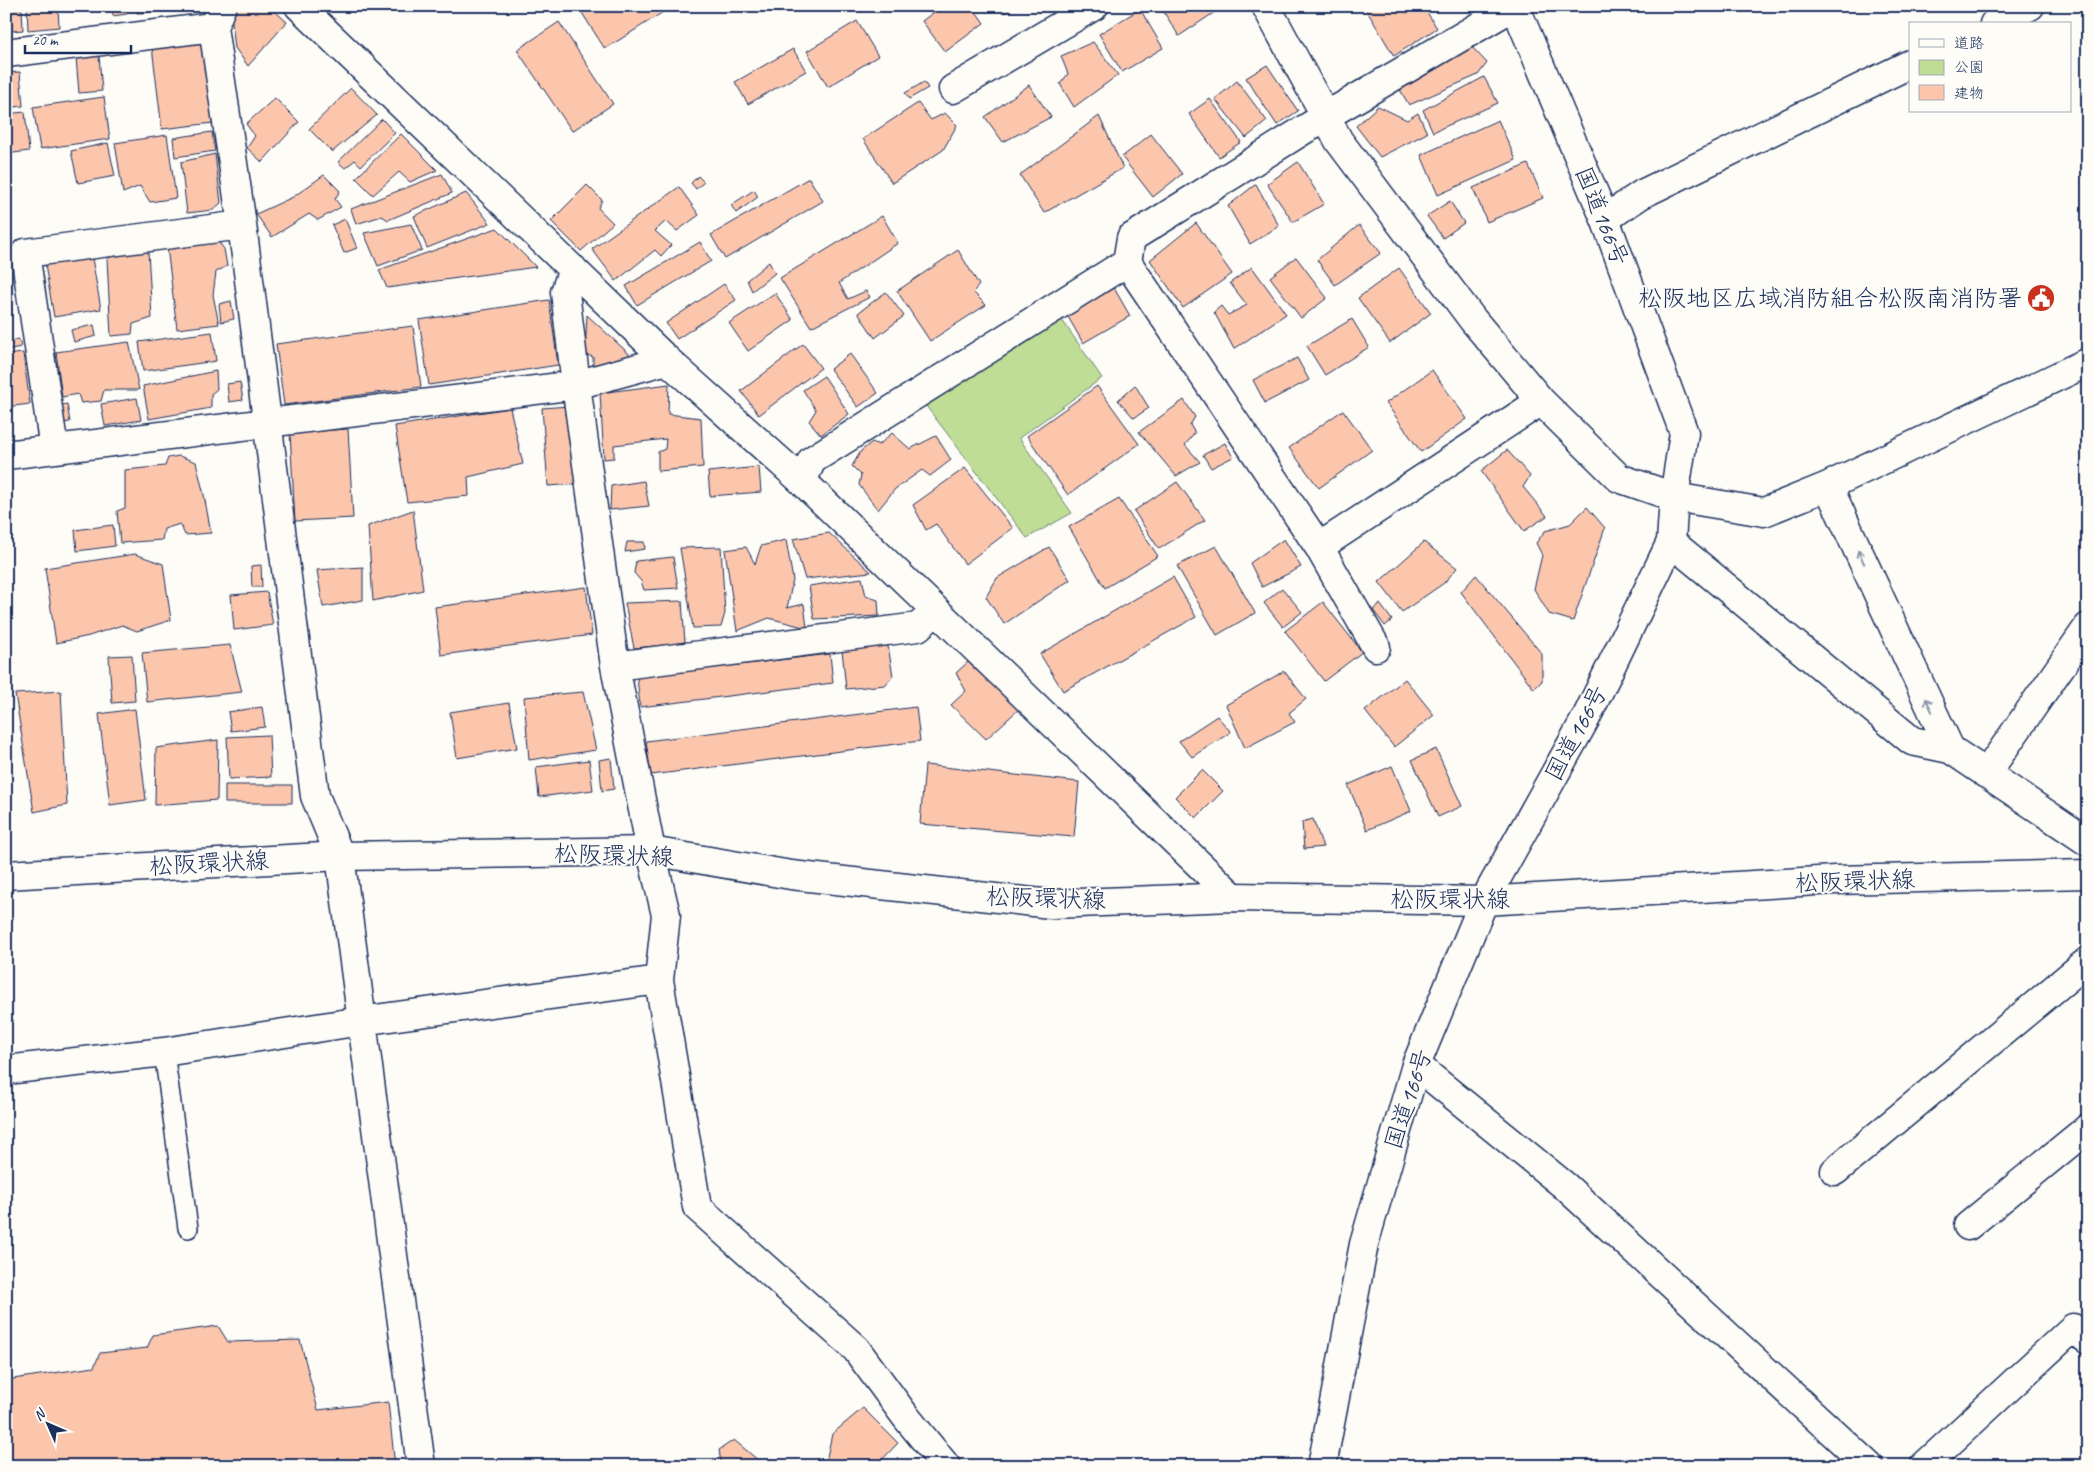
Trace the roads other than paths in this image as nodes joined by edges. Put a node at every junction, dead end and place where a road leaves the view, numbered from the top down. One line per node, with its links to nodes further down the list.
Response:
1 (299, 6): 15 (main road)
2 (1094, 6): 10 (main road)
3 (1266, 6): 11 (main road)
4 (1514, 6): 11 (main road); 12 (main road, 国道166号)
5 (2030, 6): 7 (main road)
6 (217, 17): 8 (main road); 13 (main road)
7 (1998, 22)
8 (6, 53)
9 (1909, 64): 12 (main road)
10 (953, 89)
11 (1326, 116): 14 (main road); 19 (main road)
12 (1605, 218): 25 (main road, 国道166号)
13 (242, 225): 20 (main road); 21 (main road)
14 (1127, 262): 23 (main road); 27 (main road)
15 (573, 269): 16 (main road); 18 (main road)
16 (667, 360): 18 (main road); 23 (main road)
17 (2088, 362): 24 (main road)
18 (576, 385): 20 (main road); 31 (main road)
19 (1541, 401): 25 (main road); 27 (main road)
20 (267, 422): 21 (main road); 36 (main road)
21 (54, 449): 22 (main road)
22 (6, 455)
23 (802, 481): 28 (main road)
24 (1828, 486): 25 (main road); 32 (main road, one-way to 24)
25 (1674, 497): 26 (main road, 国道166号)
26 (1671, 542): 32 (main road); 40 (main road, 国道166号)
27 (1319, 546): 30 (main road)
28 (936, 610): 31 (main road); 39 (main road)
29 (2088, 627): 33 (main road)
30 (1376, 647)
31 (615, 666): 35 (main road)
32 (1950, 749): 33 (main road)
33 (1986, 774): 34 (main road)
34 (2088, 842)
35 (651, 851): 36 (main road, 松阪環状線); 39 (main road, 松阪環状線); 42 (main road)
36 (340, 856): 38 (main road, 松阪環状線); 43 (main road)
37 (2088, 874): 40 (main road, 松阪環状線)
38 (6, 875)
39 (1233, 897): 40 (main road, 松阪環状線)
40 (1484, 901): 45 (main road, 国道166号)
41 (2088, 961): 48 (main road)
42 (659, 980): 43 (main road); 53 (main road)
43 (361, 1021): 44 (main road); 52 (main road)
44 (164, 1052): 46 (main road); 50 (lane)
45 (1416, 1065): 54 (main road, 国道166号); 55 (main road)
46 (6, 1070)
47 (2088, 1128): 49 (main road)
48 (1835, 1171)
49 (1968, 1226)
50 (188, 1228)
51 (2088, 1340): 56 (main road)
52 (421, 1466)
53 (946, 1466)
54 (1322, 1466)
55 (1869, 1466)
56 (1924, 1466)

